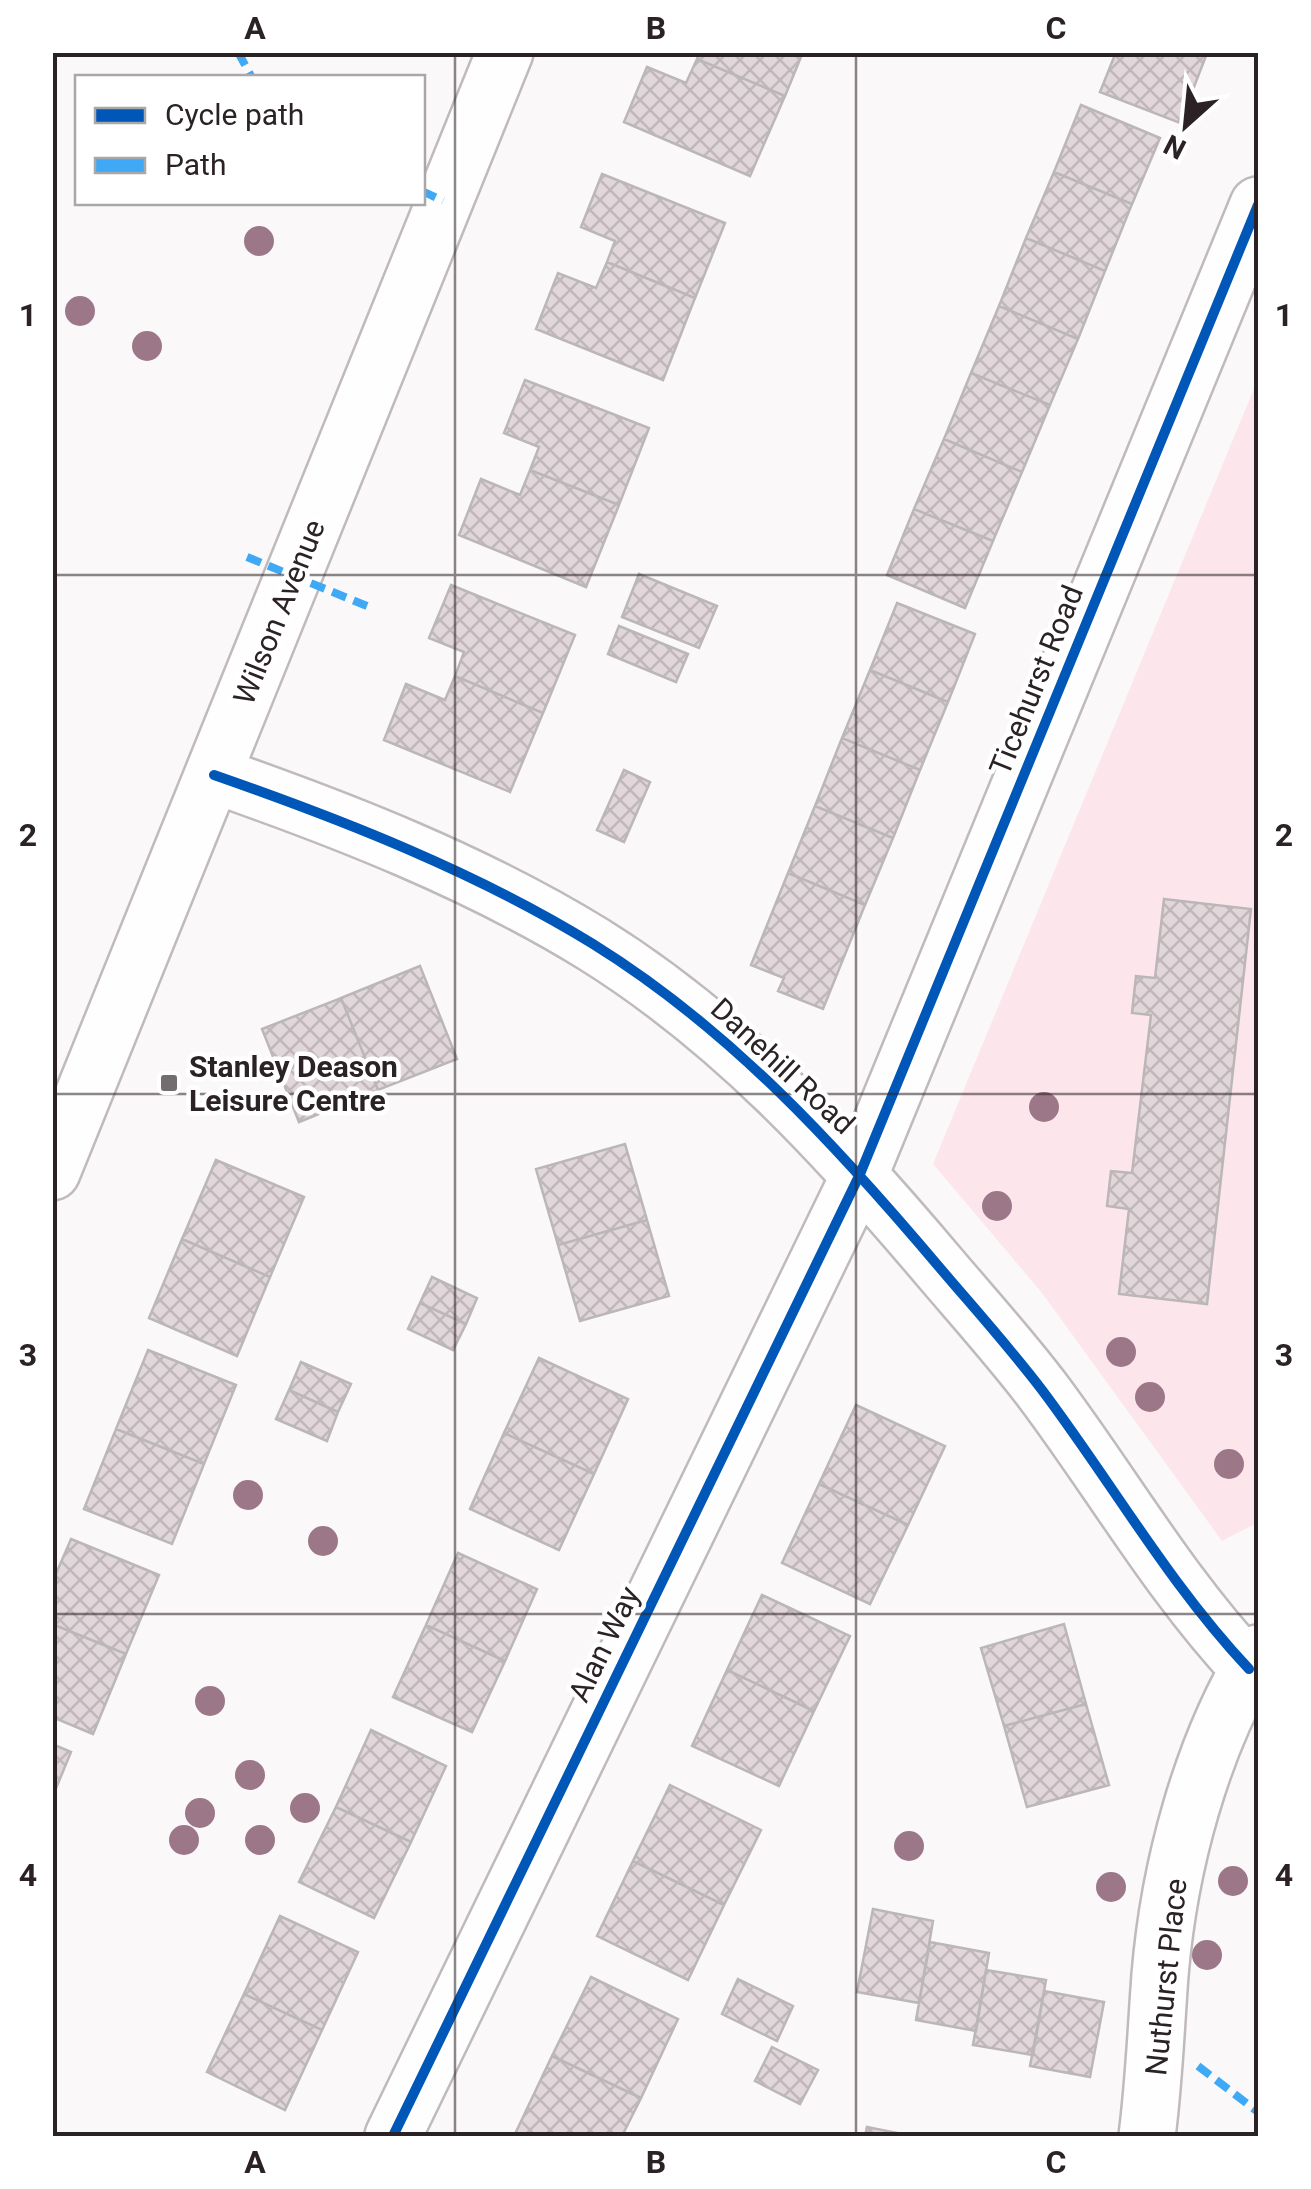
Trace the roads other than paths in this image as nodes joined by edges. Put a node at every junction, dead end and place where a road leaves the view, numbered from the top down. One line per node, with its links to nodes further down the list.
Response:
1 (505, 52): 3 (street, Wilson Avenue)
2 (1258, 205): 5 (street, Ticehurst Road)
3 (214, 775): 4 (street, Wilson Avenue); 5 (street, Danehill Road)
4 (52, 1172)
5 (860, 1174): 6 (street, Danehill Road); 7 (street, Alan Way)
6 (1254, 1661): 8 (street, Nuthurst Place)
7 (392, 2136)
8 (1147, 2136)

